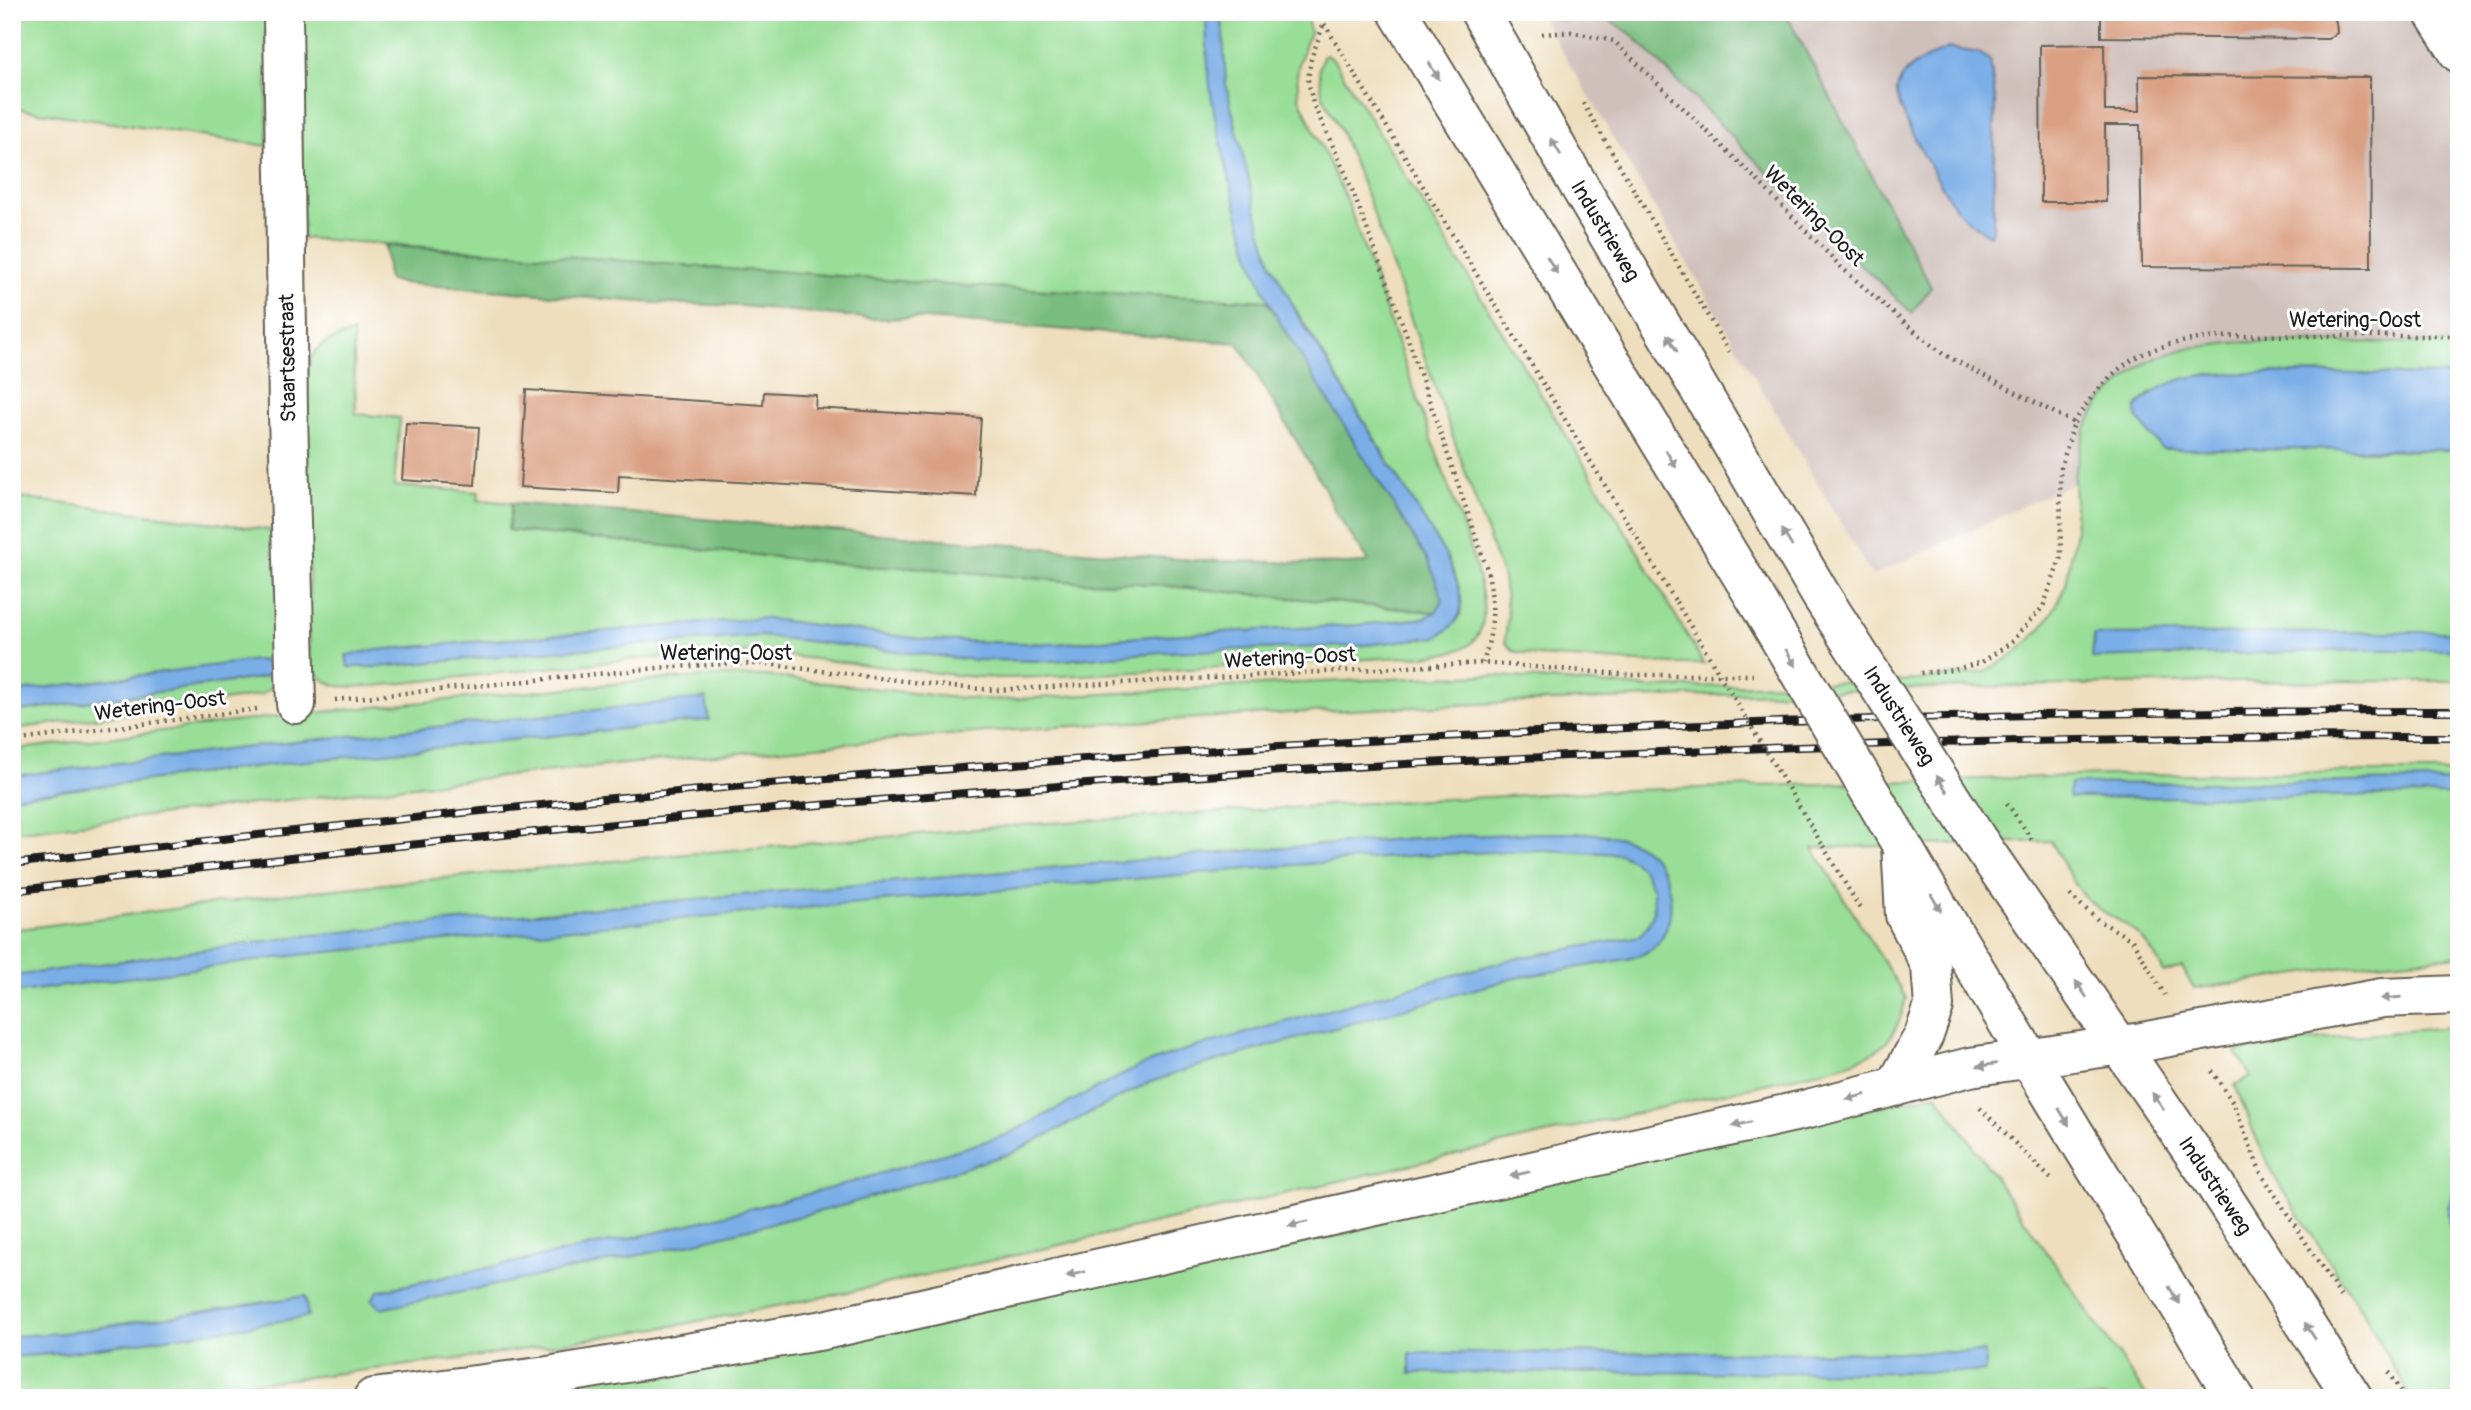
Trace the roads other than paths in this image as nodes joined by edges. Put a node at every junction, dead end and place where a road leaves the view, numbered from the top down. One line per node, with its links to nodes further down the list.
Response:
1 (283, 12): 6 (main road, Staartsestraat)
2 (1398, 12): 7 (main road, one-way to 7, bridge)
3 (1480, 12): 9 (main road, Industrieweg, one-way to 3, bridge)
4 (2433, 12): 5 (main road)
5 (2459, 53)
6 (296, 704)
7 (1902, 844): 10 (main road, one-way to 10); 11 (main road)
8 (2459, 995): 9 (main road, one-way to 9)
9 (2119, 1045): 10 (main road); 13 (main road, Industrieweg, one-way to 9)
10 (2028, 1059): 11 (main road, one-way to 11); 12 (main road, one-way to 12)
11 (1895, 1087): 14 (main road, one-way to 14)
12 (2232, 1393)
13 (2350, 1393)
14 (373, 1398)

